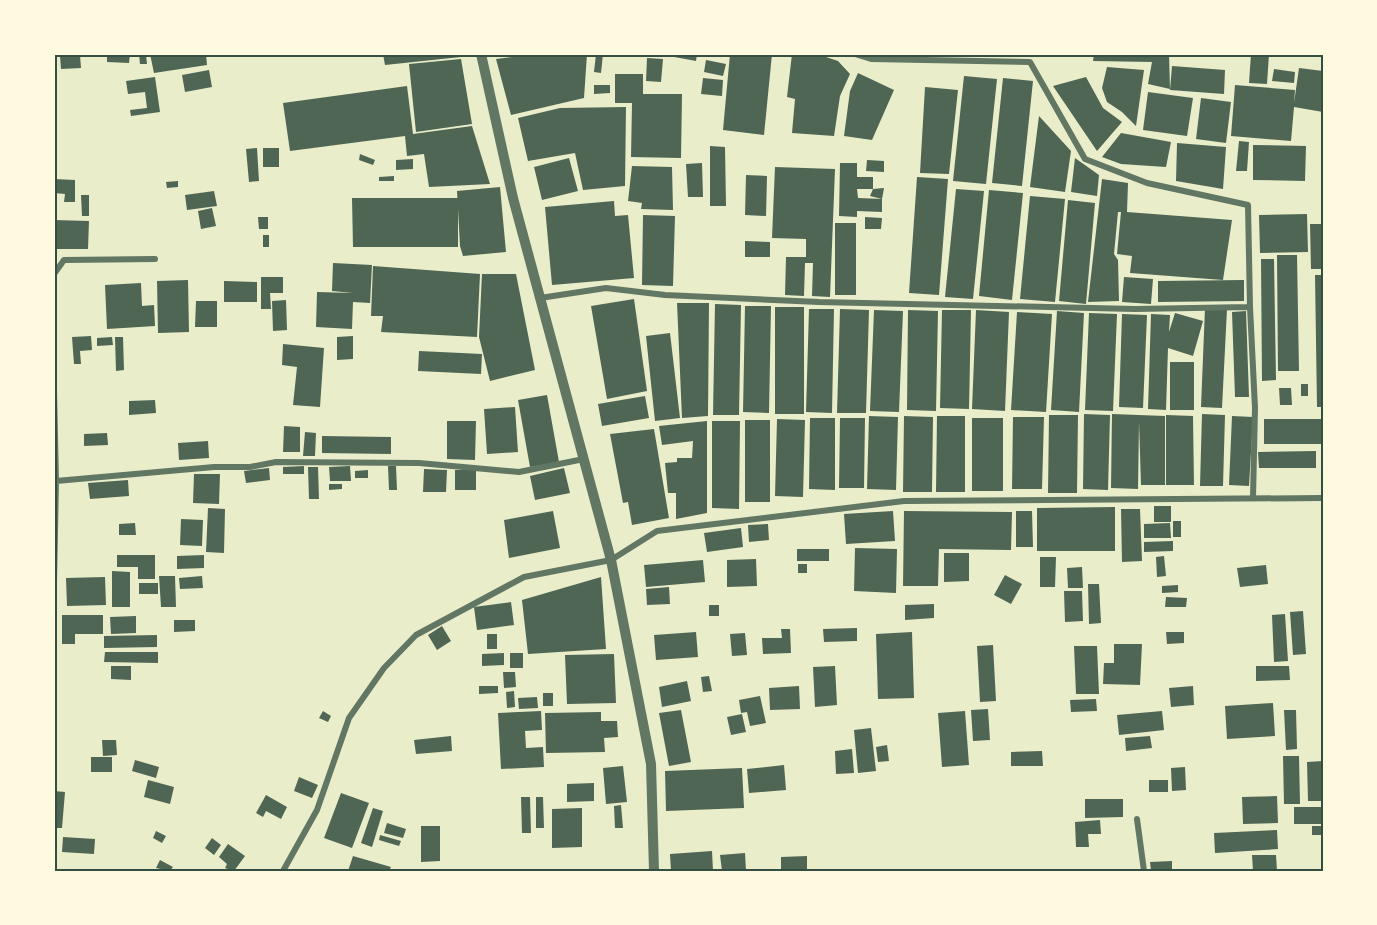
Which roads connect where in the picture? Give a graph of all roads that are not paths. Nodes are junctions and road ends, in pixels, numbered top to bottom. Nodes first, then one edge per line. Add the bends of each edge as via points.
1 (481, 54) edge
2 (855, 54) edge
3 (155, 259) dead end
4 (54, 274) edge
5 (540, 298) junction
6 (1250, 307) junction
7 (54, 391) edge
8 (584, 459) junction
9 (56, 481) junction
10 (1253, 498) junction
11 (1323, 498) edge
12 (611, 560) junction
13 (54, 582) edge
14 (1137, 819) dead end
15 (283, 871) edge
16 (654, 871) edge
17 (1144, 871) edge

1 - 5 street
2 - 6 street via 872,59 1030,62 1085,159 1147,183 1248,205
3 - 4 street via 64,260
5 - 6 street via 606,288 675,296 808,302 1136,309
5 - 8 street
6 - 10 street via 1255,408
7 - 9 street
8 - 9 street via 519,471 419,463 276,462 250,468 214,467
8 - 12 street
9 - 13 street
10 - 11 street
10 - 12 street via 904,501 657,531
12 - 15 street via 524,576 416,635 384,668 349,718 317,810
12 - 16 street via 651,764
14 - 17 street

